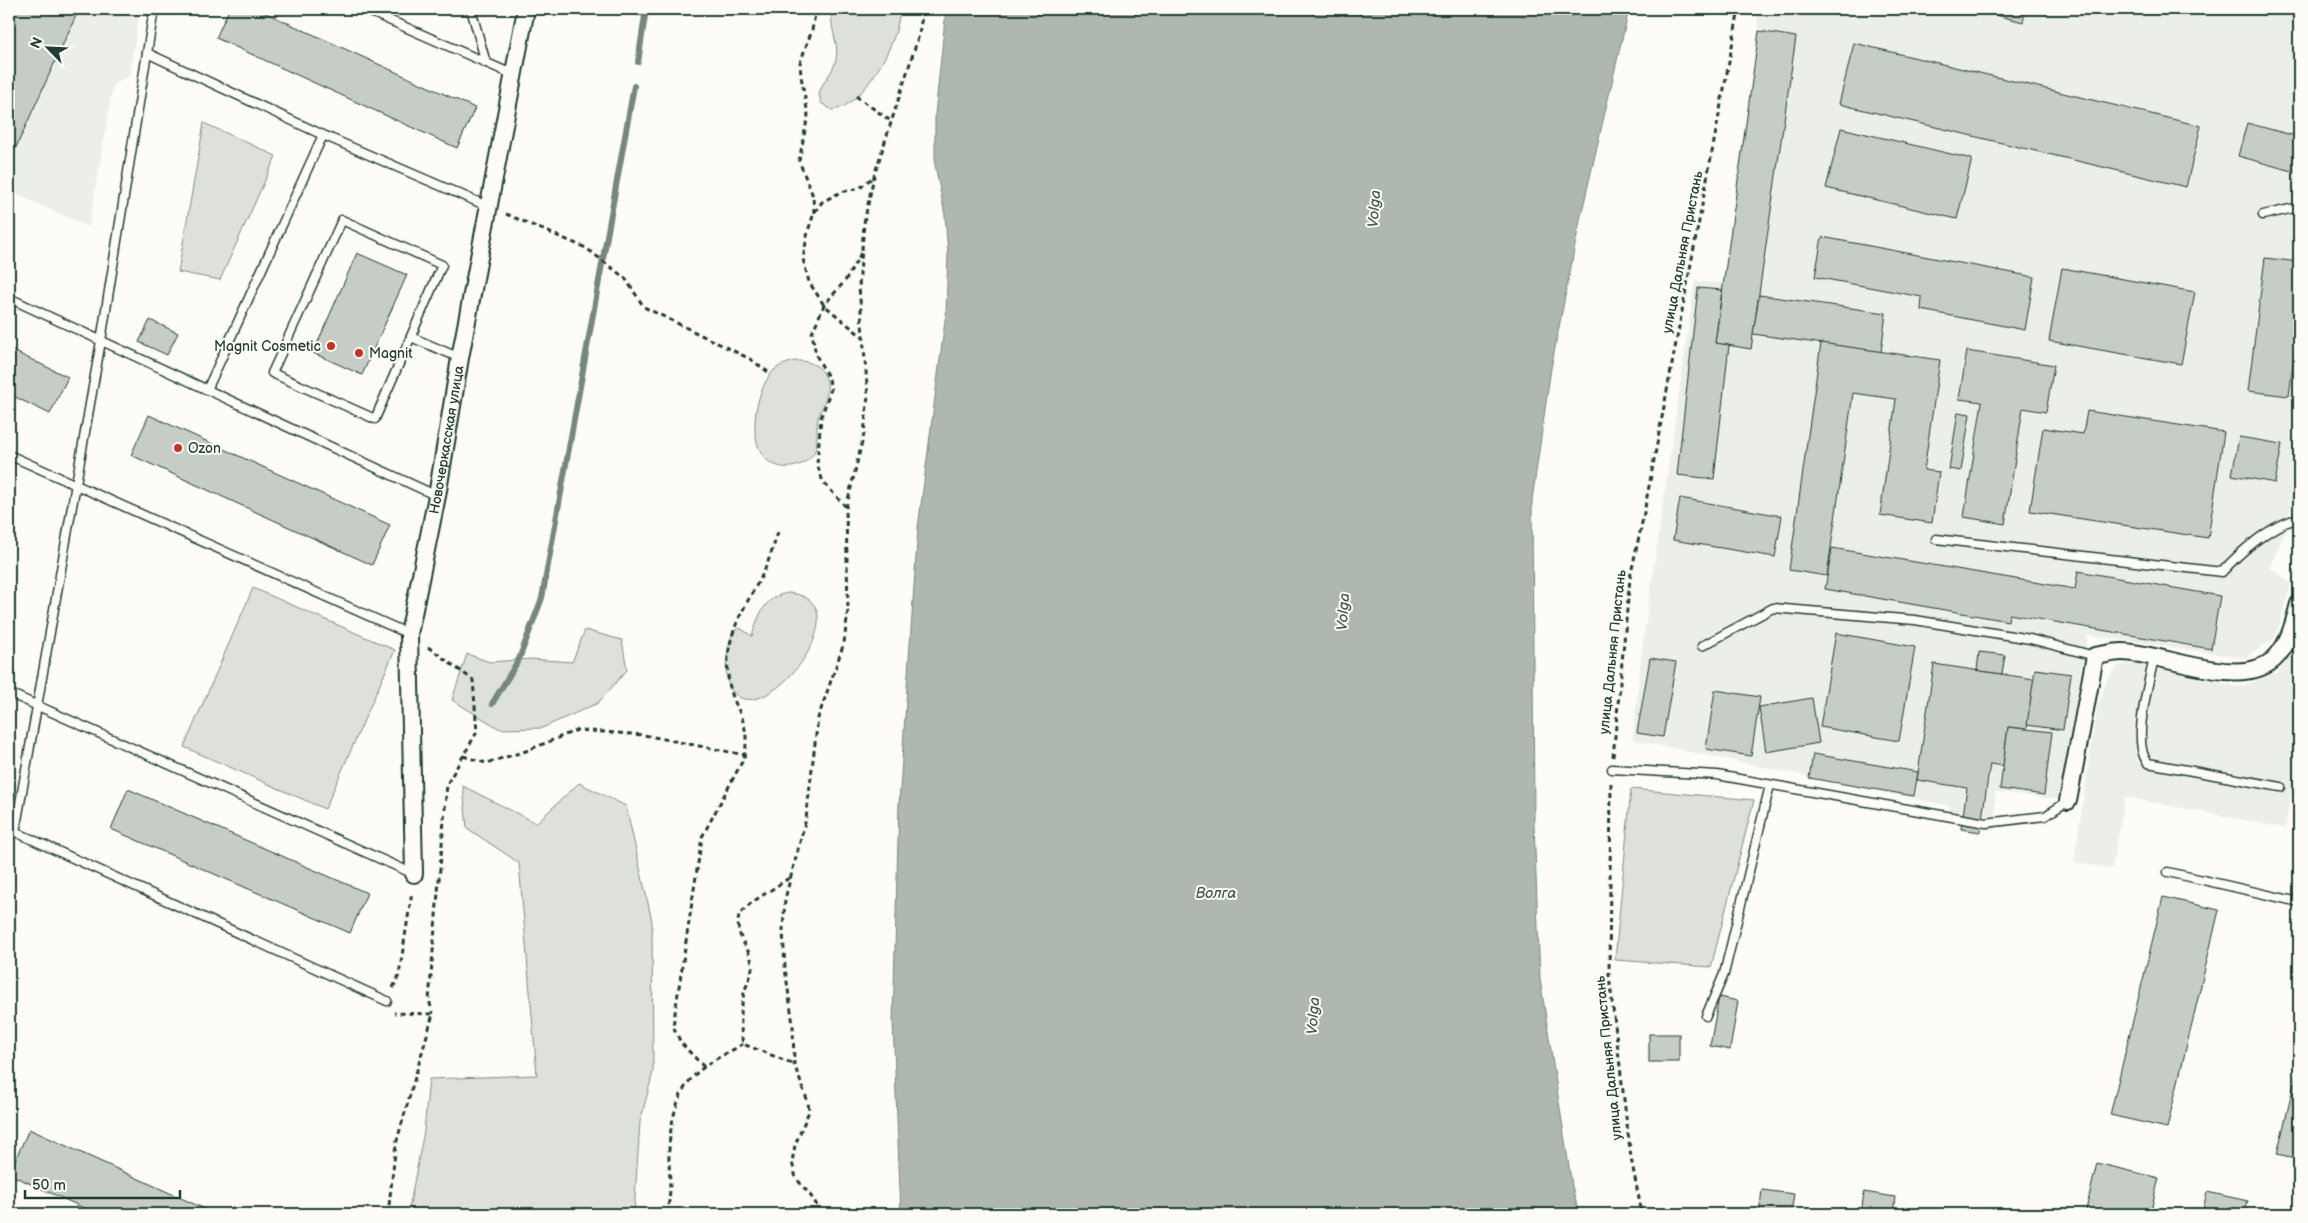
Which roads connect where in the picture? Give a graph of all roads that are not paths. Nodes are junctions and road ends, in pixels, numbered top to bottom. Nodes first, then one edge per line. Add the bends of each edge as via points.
1 (154, 9) edge
2 (364, 9) edge
3 (471, 9) edge
4 (526, 9) edge
5 (147, 53) junction
6 (486, 63) junction
7 (514, 75) junction
8 (323, 135) junction
9 (487, 206) junction
10 (2299, 208) edge
11 (2262, 215) dead end
12 (9, 298) edge
13 (411, 337) junction
14 (101, 341) junction
15 (460, 358) junction
16 (207, 390) junction
17 (9, 455) edge
18 (74, 484) junction
19 (437, 496) junction
20 (2299, 519) edge
21 (1936, 539) dead end
22 (2299, 604) edge
23 (409, 634) junction
24 (1702, 646) dead end
25 (2095, 656) junction
26 (2154, 658) junction
27 (9, 693) edge
28 (38, 706) junction
29 (1612, 769) road end
30 (1770, 785) junction
31 (2281, 787) dead end
32 (2068, 801) joint
33 (12, 830) edge
34 (2168, 872) dead end
35 (414, 874) joint
36 (2299, 902) edge
37 (387, 1001) road end
38 (1706, 1016) dead end

1 - 5 lane
2 - 6 lane
3 - 6 lane
4 - 7 street, Новочеркасская улица
5 - 8 lane
5 - 14 lane
6 - 7 lane
7 - 9 street, Новочеркасская улица
8 - 9 lane
8 - 16 lane
9 - 15 street, Новочеркасская улица
10 - 11 lane
12 - 14 lane
13 - 13 lane via 376,420 272,373 342,220 442,265
13 - 15 lane
14 - 16 lane
14 - 18 lane
15 - 19 street, Новочеркасская улица
16 - 19 lane
17 - 18 lane
18 - 23 lane
18 - 28 lane
19 - 23 street, Новочеркасская улица
20 - 21 lane via 2287,520 2237,555 2222,572
22 - 26 street via 2291,635 2276,658 2256,668 2225,673
23 - 35 street, Новочеркасская улица
24 - 25 lane via 1773,608 1915,620 2030,639
25 - 26 street via 2122,652
25 - 32 street
26 - 31 lane via 2146,695 2142,756 2148,762
27 - 28 lane
28 - 33 lane
28 - 35 lane
29 - 30 lane via 1717,775
30 - 32 lane via 1986,823 2045,816
30 - 38 lane via 1726,965
33 - 37 lane
34 - 36 lane

